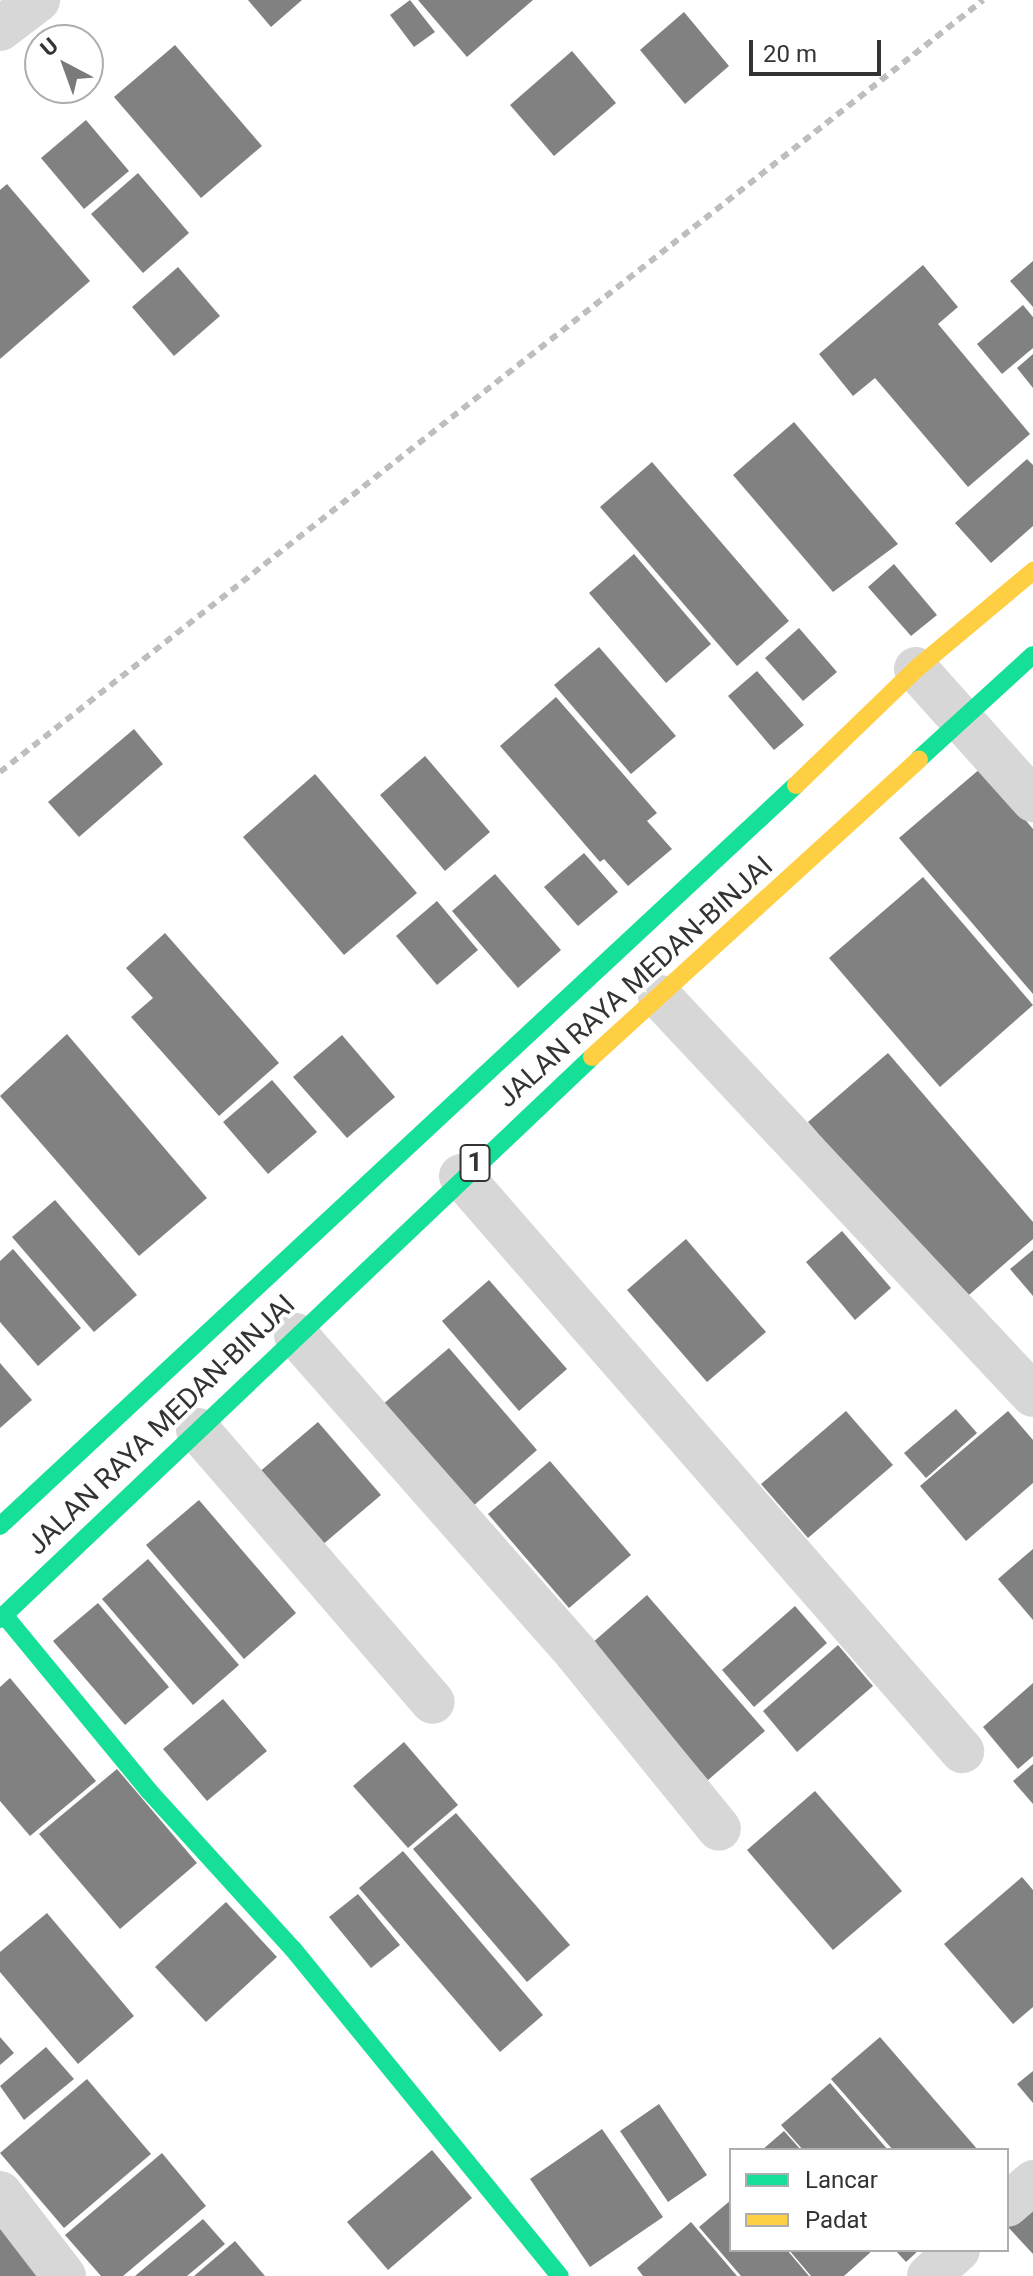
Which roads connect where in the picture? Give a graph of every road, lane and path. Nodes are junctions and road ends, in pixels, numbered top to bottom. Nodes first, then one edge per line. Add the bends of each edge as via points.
1 (38, 0) edge
2 (0, 29) edge
3 (1033, 571) edge
4 (1033, 655) edge
5 (916, 669) junction
6 (962, 720) junction
7 (1033, 800) edge
8 (660, 997) junction
9 (461, 1176) junction
10 (296, 1335) junction
11 (1033, 1395) edge
12 (198, 1430) junction
13 (0, 1526) edge
14 (2, 1617) edge
15 (433, 1702) dead end
16 (962, 1751) dead end
17 (719, 1829) dead end
18 (1033, 2182) edge
19 (0, 2193) edge
20 (1009, 2203) edge
21 (956, 2252) edge
22 (64, 2276) edge
23 (560, 2276) edge
24 (929, 2276) edge

1 - 2 street
3 - 5 main road, JALAN RAYA MEDAN-BINJAI / 1
4 - 6 main road, JALAN RAYA MEDAN-BINJAI / 1
5 - 6 street
5 - 13 main road, JALAN RAYA MEDAN-BINJAI / 1 via 688,890
6 - 7 street
6 - 8 main road, JALAN RAYA MEDAN-BINJAI / 1
8 - 9 main road, JALAN RAYA MEDAN-BINJAI / 1
8 - 11 street
9 - 10 main road, JALAN RAYA MEDAN-BINJAI / 1
9 - 16 street
10 - 12 main road, JALAN RAYA MEDAN-BINJAI / 1
10 - 17 street via 577,1654
12 - 14 main road, JALAN RAYA MEDAN-BINJAI / 1
12 - 15 street
14 - 23 main road via 149,1791 283,1937
18 - 20 street
19 - 22 street
21 - 24 street

